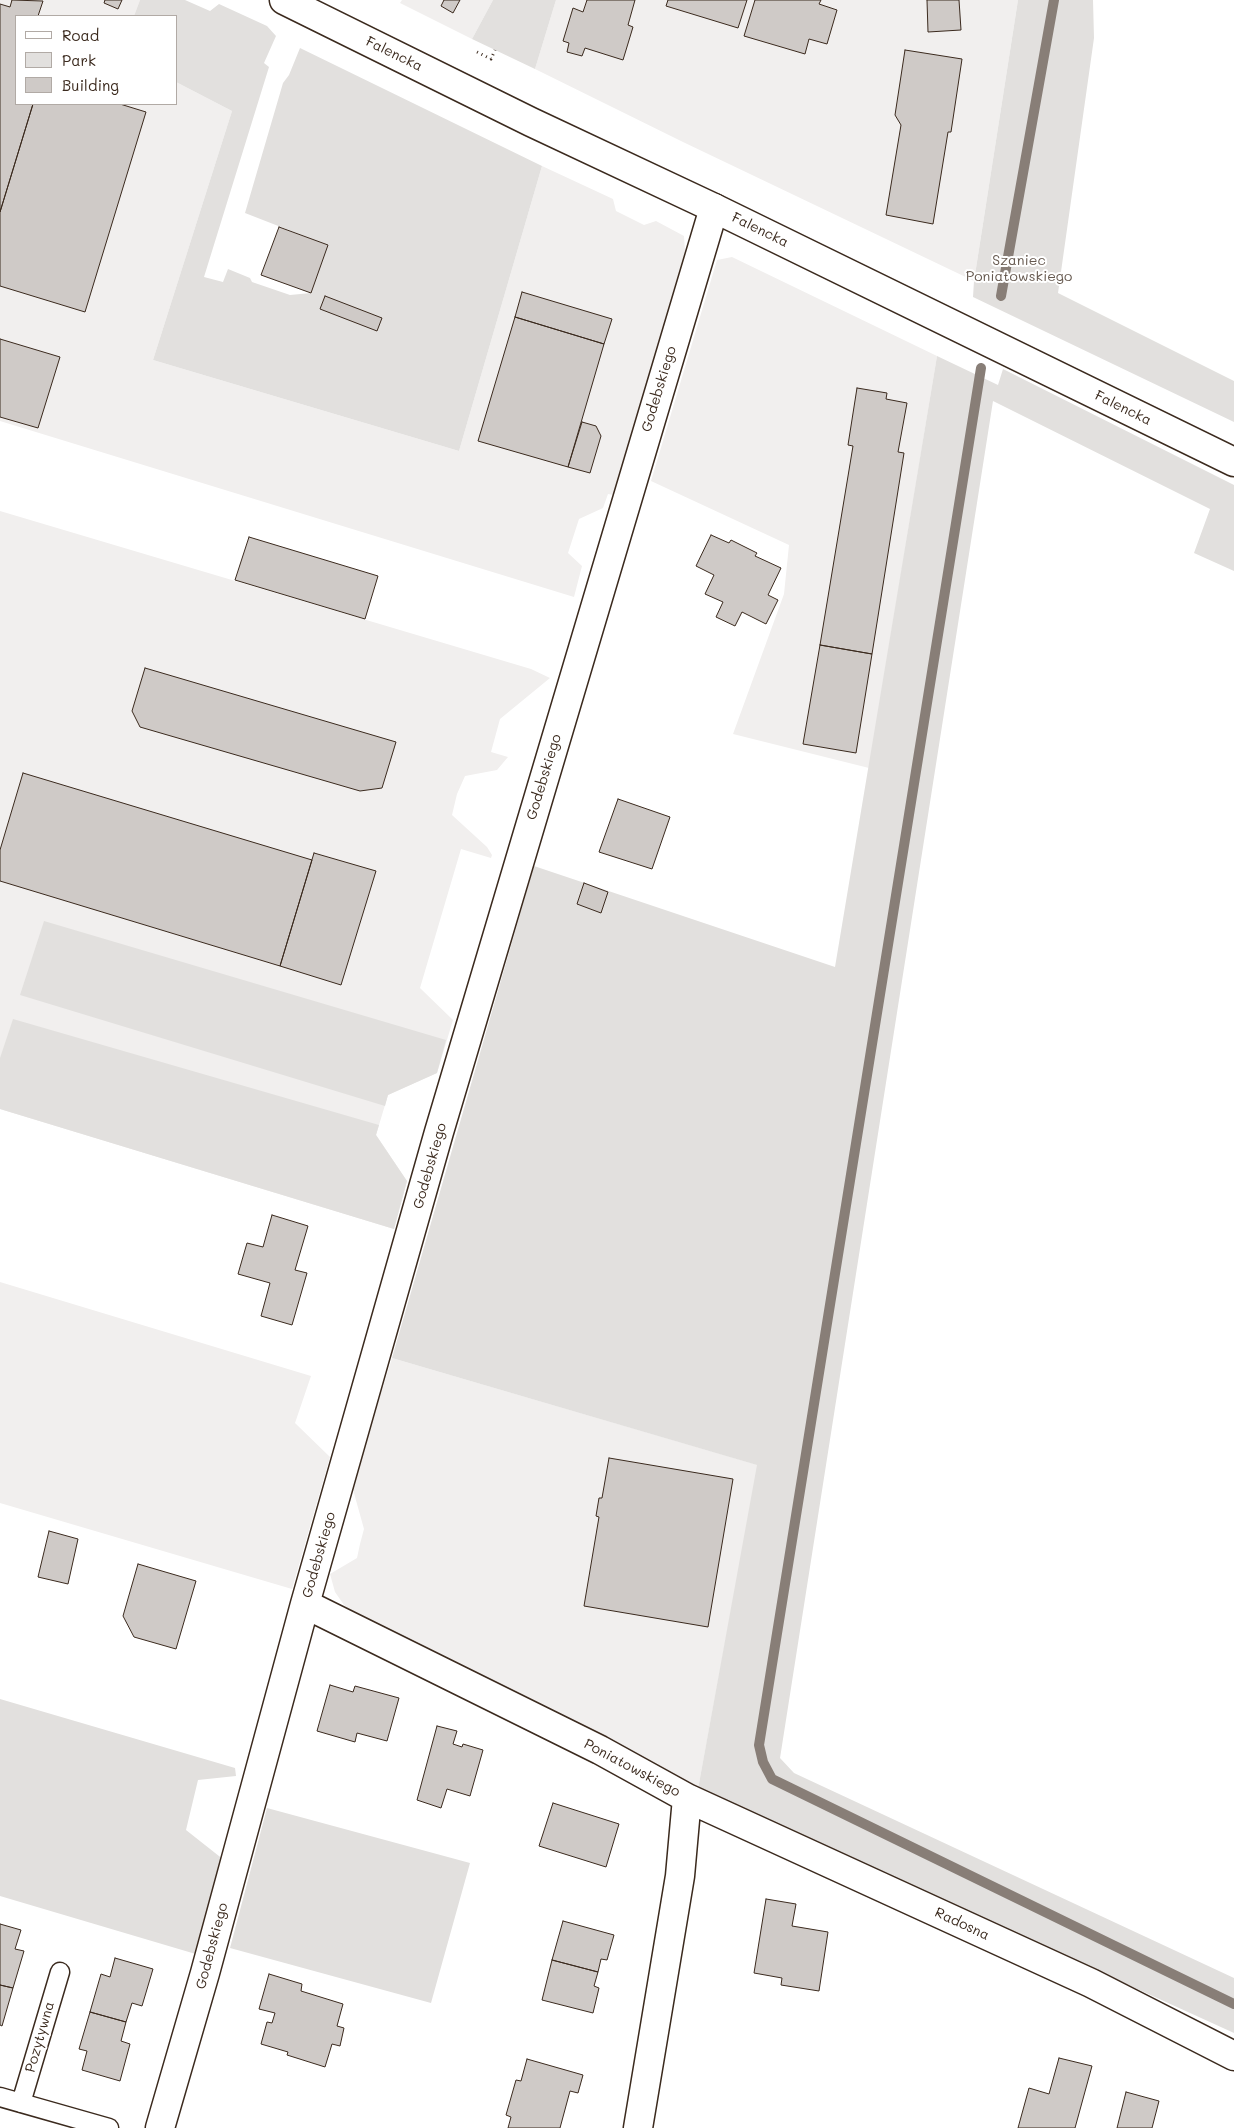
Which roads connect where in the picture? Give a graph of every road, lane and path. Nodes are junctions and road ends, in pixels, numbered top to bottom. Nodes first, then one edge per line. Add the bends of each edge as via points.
1 (284, 0) edge
2 (495, 50) dead end
3 (477, 52) dead end
4 (714, 208) junction
5 (1234, 462) edge
6 (305, 1604) junction
7 (687, 1798) junction
8 (60, 1972) dead end
9 (1234, 2056) edge
10 (0, 2096) edge
11 (21, 2103) junction
12 (109, 2128) edge
13 (160, 2128) edge
14 (638, 2128) edge

1 - 4 street, Falencka
2 - 3 path via 491,59
4 - 5 street, Falencka
4 - 6 street, Godebskiego via 527,833
6 - 7 street, Poniatowskiego via 600,1750
6 - 13 street, Godebskiego
7 - 9 street, Radosna via 1090,1983
7 - 14 street, Poniatowskiego via 680,1876
8 - 11 lane, Pozytywna
10 - 11 lane
11 - 12 lane

